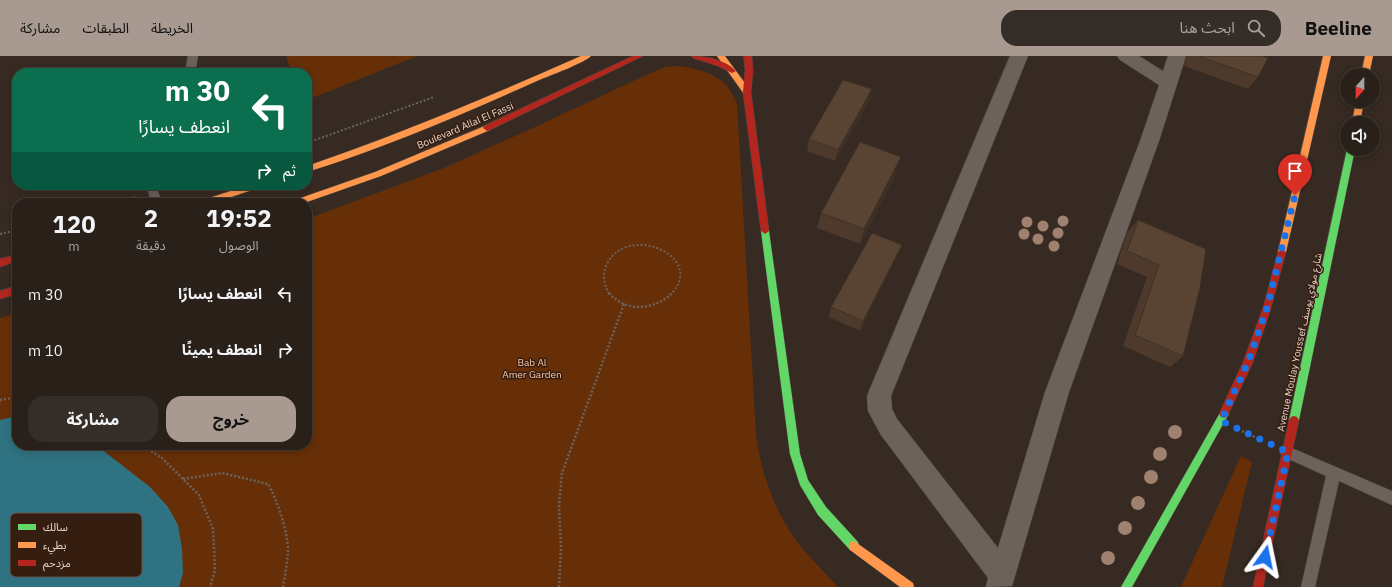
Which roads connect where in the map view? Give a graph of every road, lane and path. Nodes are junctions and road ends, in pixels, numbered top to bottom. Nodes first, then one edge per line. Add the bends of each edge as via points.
1 (193, 56) edge
2 (587, 56) edge
3 (639, 56) edge
4 (696, 56) edge
5 (721, 56) edge
6 (748, 56) edge
7 (1019, 56) edge
8 (1126, 56) edge
9 (1177, 56) edge
10 (1327, 56) edge
11 (1369, 56) edge
12 (191, 68) edge
13 (1366, 68) edge
14 (734, 73) junction
15 (1169, 83) junction
16 (747, 92) junction
17 (438, 96) dead end
18 (312, 141) edge
19 (1349, 156) edge
20 (312, 167) edge
21 (243, 190) edge
22 (218, 198) edge
23 (309, 198) edge
24 (12, 231) edge
25 (0, 234) edge
26 (12, 259) edge
27 (0, 263) edge
28 (12, 291) edge
29 (0, 295) edge
30 (624, 304) junction
31 (12, 398) edge
32 (0, 400) edge
33 (1221, 421) junction
34 (149, 450) edge
35 (1288, 452) junction
36 (1334, 472) junction
37 (183, 479) junction
38 (1392, 498) edge
39 (1000, 581) edge
40 (210, 587) edge
41 (284, 587) edge
42 (559, 587) edge
43 (909, 587) edge
44 (1126, 587) edge
45 (1258, 587) edge
46 (1308, 587) edge

1 - 12 lane
2 - 20 main road, Boulevard Allal El Fassi via 508,92 372,148
3 - 23 main road, Boulevard Allal El Fassi via 516,115 378,174
4 - 14 main road via 721,64
5 - 14 main road
6 - 16 main road
7 - 39 street via 879,396 880,411 890,427
8 - 15 street
9 - 15 street
10 - 33 main road via 1285,242 1267,308 1248,362
11 - 13 main road
14 - 16 main road
15 - 39 street via 1057,392
16 - 43 main road via 795,454 804,482 822,511 855,547
17 - 18 path
19 - 35 main road, Avenue Moulay Youssef شارع مولاي يوسف
21 - 22 main road
24 - 25 path
26 - 27 main road
28 - 29 main road
30 - 30 path via 649,307 671,296 678,287 681,277 680,267 667,250 644,244 631,245 611,258 603,278 606,289
30 - 42 path via 562,473 559,506
31 - 32 path
33 - 35 path
33 - 44 main road via 1194,464
34 - 37 path via 162,458
35 - 36 lane
35 - 45 main road, Avenue Moulay Youssef شارع مولاي يوسف
36 - 38 lane
36 - 46 lane
37 - 40 path via 199,495 213,529 215,570
37 - 41 path via 222,473 268,484 275,495 282,518 288,551

